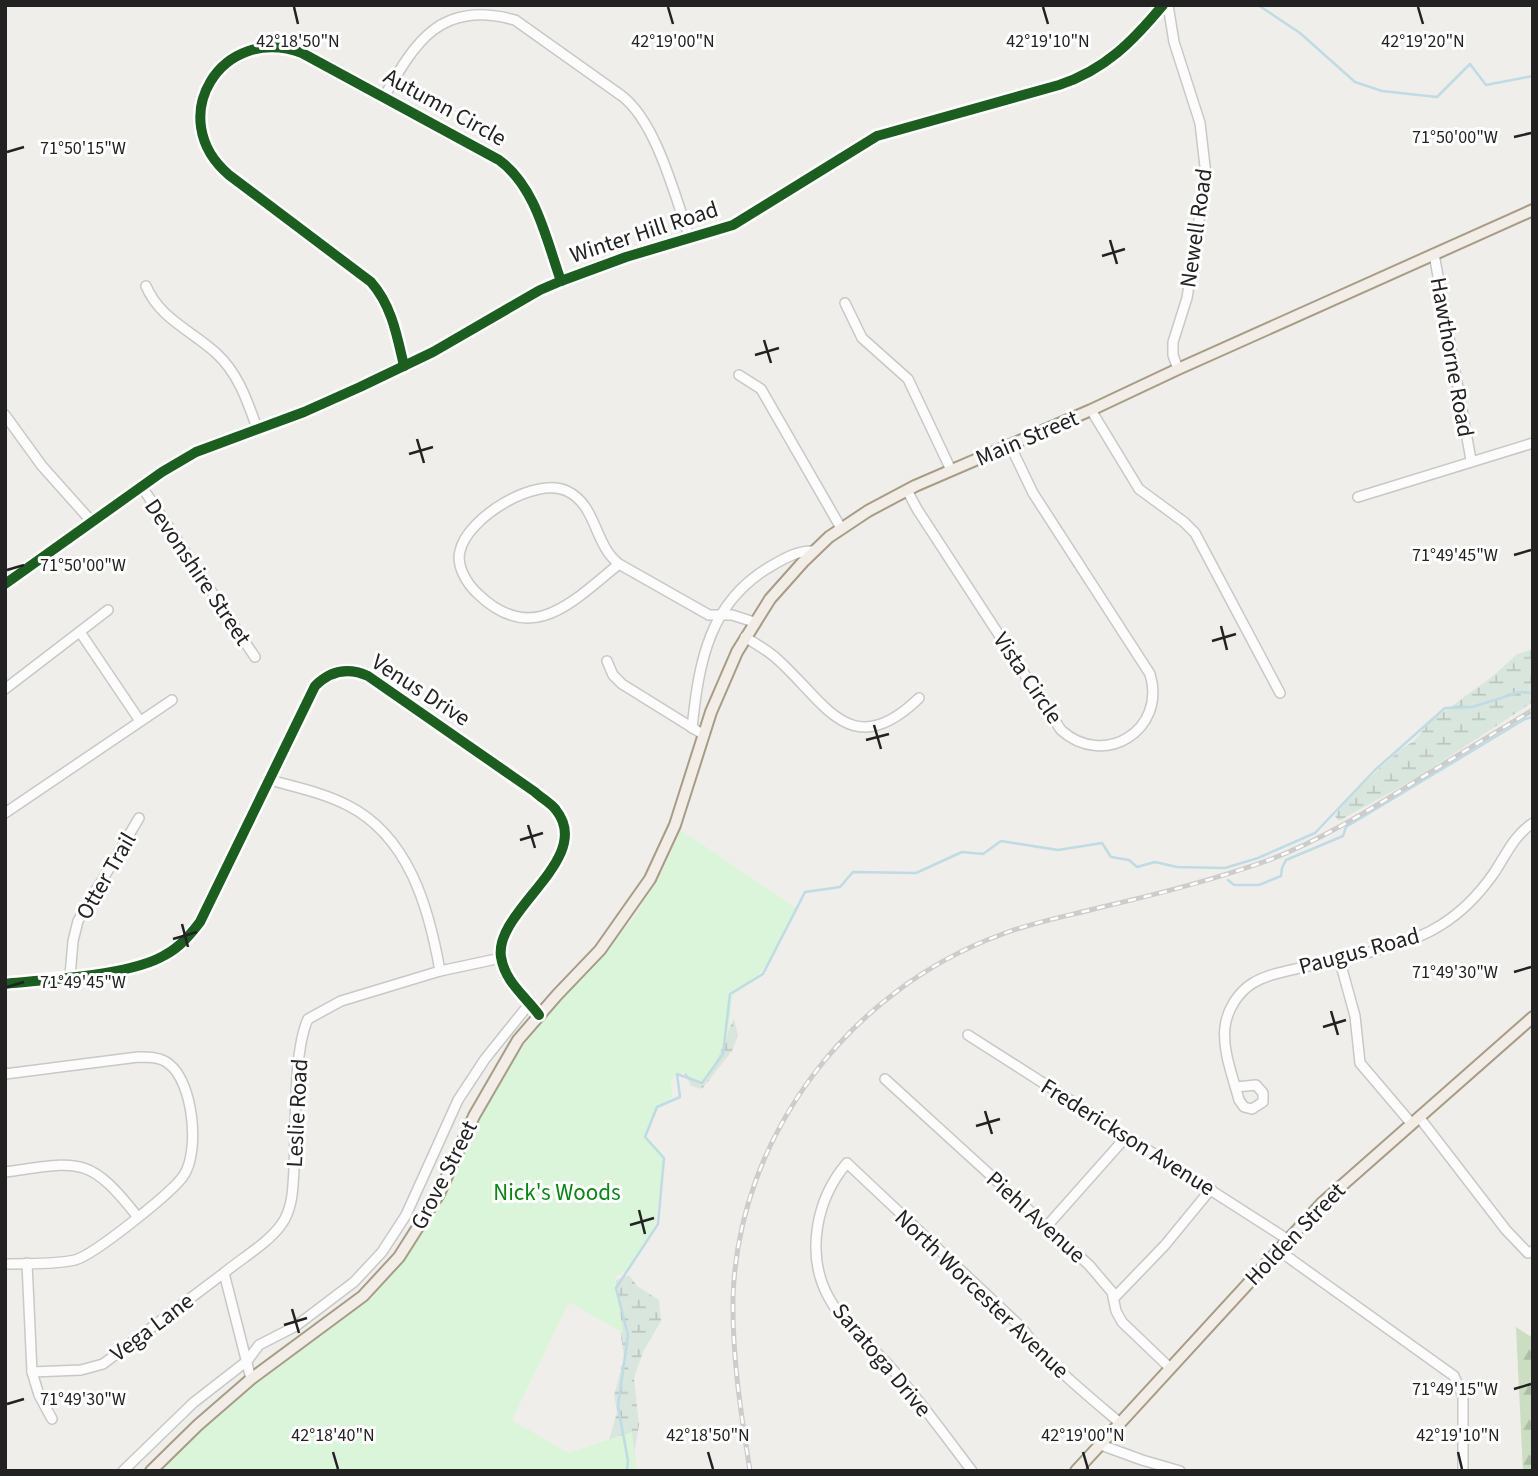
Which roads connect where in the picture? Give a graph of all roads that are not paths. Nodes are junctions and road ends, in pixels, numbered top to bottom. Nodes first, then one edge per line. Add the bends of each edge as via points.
1 (1166, 5) edge
2 (384, 97) junction
3 (1533, 210) edge
4 (690, 239) junction
5 (1434, 254) junction
6 (561, 281) junction
7 (146, 286) dead end
8 (845, 303) dead end
9 (404, 366) junction
10 (1178, 369) junction
11 (739, 375) dead end
12 (1091, 411) junction
13 (5, 415) edge
14 (257, 428) junction
15 (1533, 443) edge
16 (1010, 445) junction
17 (1471, 460) junction
18 (951, 470) junction
19 (142, 486) junction
20 (907, 490) junction
21 (1358, 497) dead end
22 (92, 522) junction
23 (841, 528) junction
24 (814, 551) junction
25 (619, 564) junction
26 (5, 584) edge
27 (108, 610) dead end
28 (721, 615) junction
29 (754, 622) junction
30 (80, 632) junction
31 (745, 637) junction
32 (255, 657) dead end
33 (607, 661) dead end
34 (5, 689) edge
35 (1280, 693) dead end
36 (919, 698) dead end
37 (172, 700) dead end
38 (140, 721) junction
39 (692, 728) junction
40 (704, 735) junction
41 (270, 780) junction
42 (5, 813) edge
43 (139, 818) dead end
44 (1533, 823) edge
45 (675, 825) joint
46 (501, 958) junction
47 (1339, 958) junction
48 (440, 971) junction
49 (71, 976) junction
50 (5, 984) edge
51 (530, 1003) junction
52 (539, 1014) junction
53 (1533, 1017) edge
54 (968, 1035) dead end
55 (5, 1074) edge
56 (885, 1079) dead end
57 (1236, 1087) dead end
58 (1415, 1120) junction
59 (1126, 1137) junction
60 (847, 1163) joint
61 (5, 1172) edge
62 (1211, 1189) junction
63 (137, 1216) junction
64 (1047, 1226) junction
65 (1287, 1239) junction
66 (1278, 1250) junction
67 (1531, 1254) edge
68 (27, 1263) junction
69 (5, 1264) edge
70 (224, 1272) junction
71 (1114, 1298) junction
72 (247, 1362) junction
73 (1170, 1368) junction
74 (32, 1372) junction
75 (251, 1379) junction
76 (52, 1419) dead end
77 (1120, 1423) junction
78 (1101, 1445) junction
79 (123, 1471) edge
80 (151, 1471) edge
81 (972, 1471) edge
82 (1076, 1471) edge
83 (1180, 1471) edge
84 (1463, 1471) edge

1 - 4 street, Winter Hill Road via 1134,39 1091,73 883,133 739,222
1 - 10 street, Newell Road via 1202,131 1206,175 1187,298 1173,342
2 - 4 street via 416,40 433,20 467,6 498,11 638,111 652,135
2 - 6 street, Autumn Circle via 486,152 515,174 530,198
2 - 9 street, Autumn Circle via 291,48 267,46 236,55 216,72 204,96 200,122 207,147 222,169 377,289 390,312
3 - 5 main road, Main Street
4 - 6 street, Winter Hill Road
5 - 10 main road, Main Street
5 - 17 street, Hawthorne Road
6 - 9 street, Winter Hill Road
7 - 14 street via 158,308 228,366 243,389
8 - 18 street via 862,338 908,379
9 - 14 street, Winter Hill Road via 318,407
10 - 12 main road, Main Street
11 - 23 street via 764,393
12 - 16 main road, Main Street
12 - 35 street via 1139,489 1195,533
13 - 22 street
14 - 19 street, Winter Hill Road via 196,452
15 - 17 street
16 - 18 main road, Main Street
16 - 20 street, Vista Circle via 1032,493 1150,674 1149,714 1139,729 1120,742 1089,745 1061,730
17 - 21 street
18 - 20 main road, Main Street
19 - 22 street, Winter Hill Road
19 - 32 street, Devonshire Street
20 - 23 main road, Main Street
22 - 26 street, Winter Hill Road
23 - 24 main road, Main Street
24 - 28 street via 767,568 742,588
24 - 29 main road, Main Street
25 - 25 street via 606,550 579,499 550,487 523,494 489,514 468,535 459,556 464,576 477,593 511,616 526,620 563,607
25 - 28 street via 699,610
27 - 30 street
28 - 29 street
28 - 39 street via 704,650
29 - 31 main road, Main Street
30 - 34 street
30 - 38 street
31 - 36 street via 776,658 845,723 885,723 898,718
31 - 40 main road, Main Street
33 - 39 street via 622,684
37 - 38 street
38 - 42 street
39 - 40 street
40 - 45 main road, Main Street
41 - 46 street, Venus Drive via 315,686 334,673 355,672 368,676 535,792 556,809 564,841 554,864 507,932
41 - 48 street via 339,801 383,832 426,904
41 - 49 street, Venus Drive via 200,922 177,947 129,969
43 - 49 street, Otter Trail via 78,921
44 - 47 street, Paugus Road via 1516,838 1484,887 1452,918 1419,937
45 - 52 main road, Grove Street via 650,879 616,929
46 - 48 street, Leslie Road
46 - 51 street via 508,978
47 - 57 street, Paugus Road via 1267,976 1241,994 1225,1029
47 - 58 street via 1356,1023 1360,1063
48 - 70 street, Leslie Road via 341,1001 308,1019 301,1042 289,1209 270,1236
49 - 50 street, Venus Drive
51 - 52 street
51 - 72 street via 458,1100 406,1215 382,1252 354,1282 296,1326 259,1345
52 - 75 main road, Grove Street via 490,1085 439,1194 399,1257 363,1296
53 - 58 main road, Holden Street
54 - 59 street, Frederickson Avenue
55 - 63 street via 138,1057 169,1063 187,1090 192,1130 189,1164 176,1185
56 - 64 street, Piehl Avenue
58 - 65 main road, Holden Street
58 - 67 street
59 - 62 street, Frederickson Avenue
59 - 64 street
60 - 77 street, North Worcester Avenue
60 - 81 street, Saratoga Drive via 829,1188 819,1220 817,1258 825,1290
61 - 63 street via 79,1166 105,1179
62 - 65 street, Frederickson Avenue
62 - 71 street
63 - 68 street via 76,1259
64 - 71 street, Piehl Avenue via 1102,1279
65 - 66 main road, Holden Street
66 - 73 main road, Holden Street
66 - 84 street via 1457,1380 1463,1396
68 - 69 street
68 - 74 street
70 - 72 street
70 - 74 street, Vega Lane via 103,1364
71 - 73 street, Piehl Avenue via 1122,1322
72 - 75 street
72 - 79 street via 193,1403
73 - 77 main road, Holden Street
74 - 76 street
75 - 80 main road, Grove Street
77 - 78 main road, Holden Street
78 - 82 main road, Holden Street
78 - 83 street

